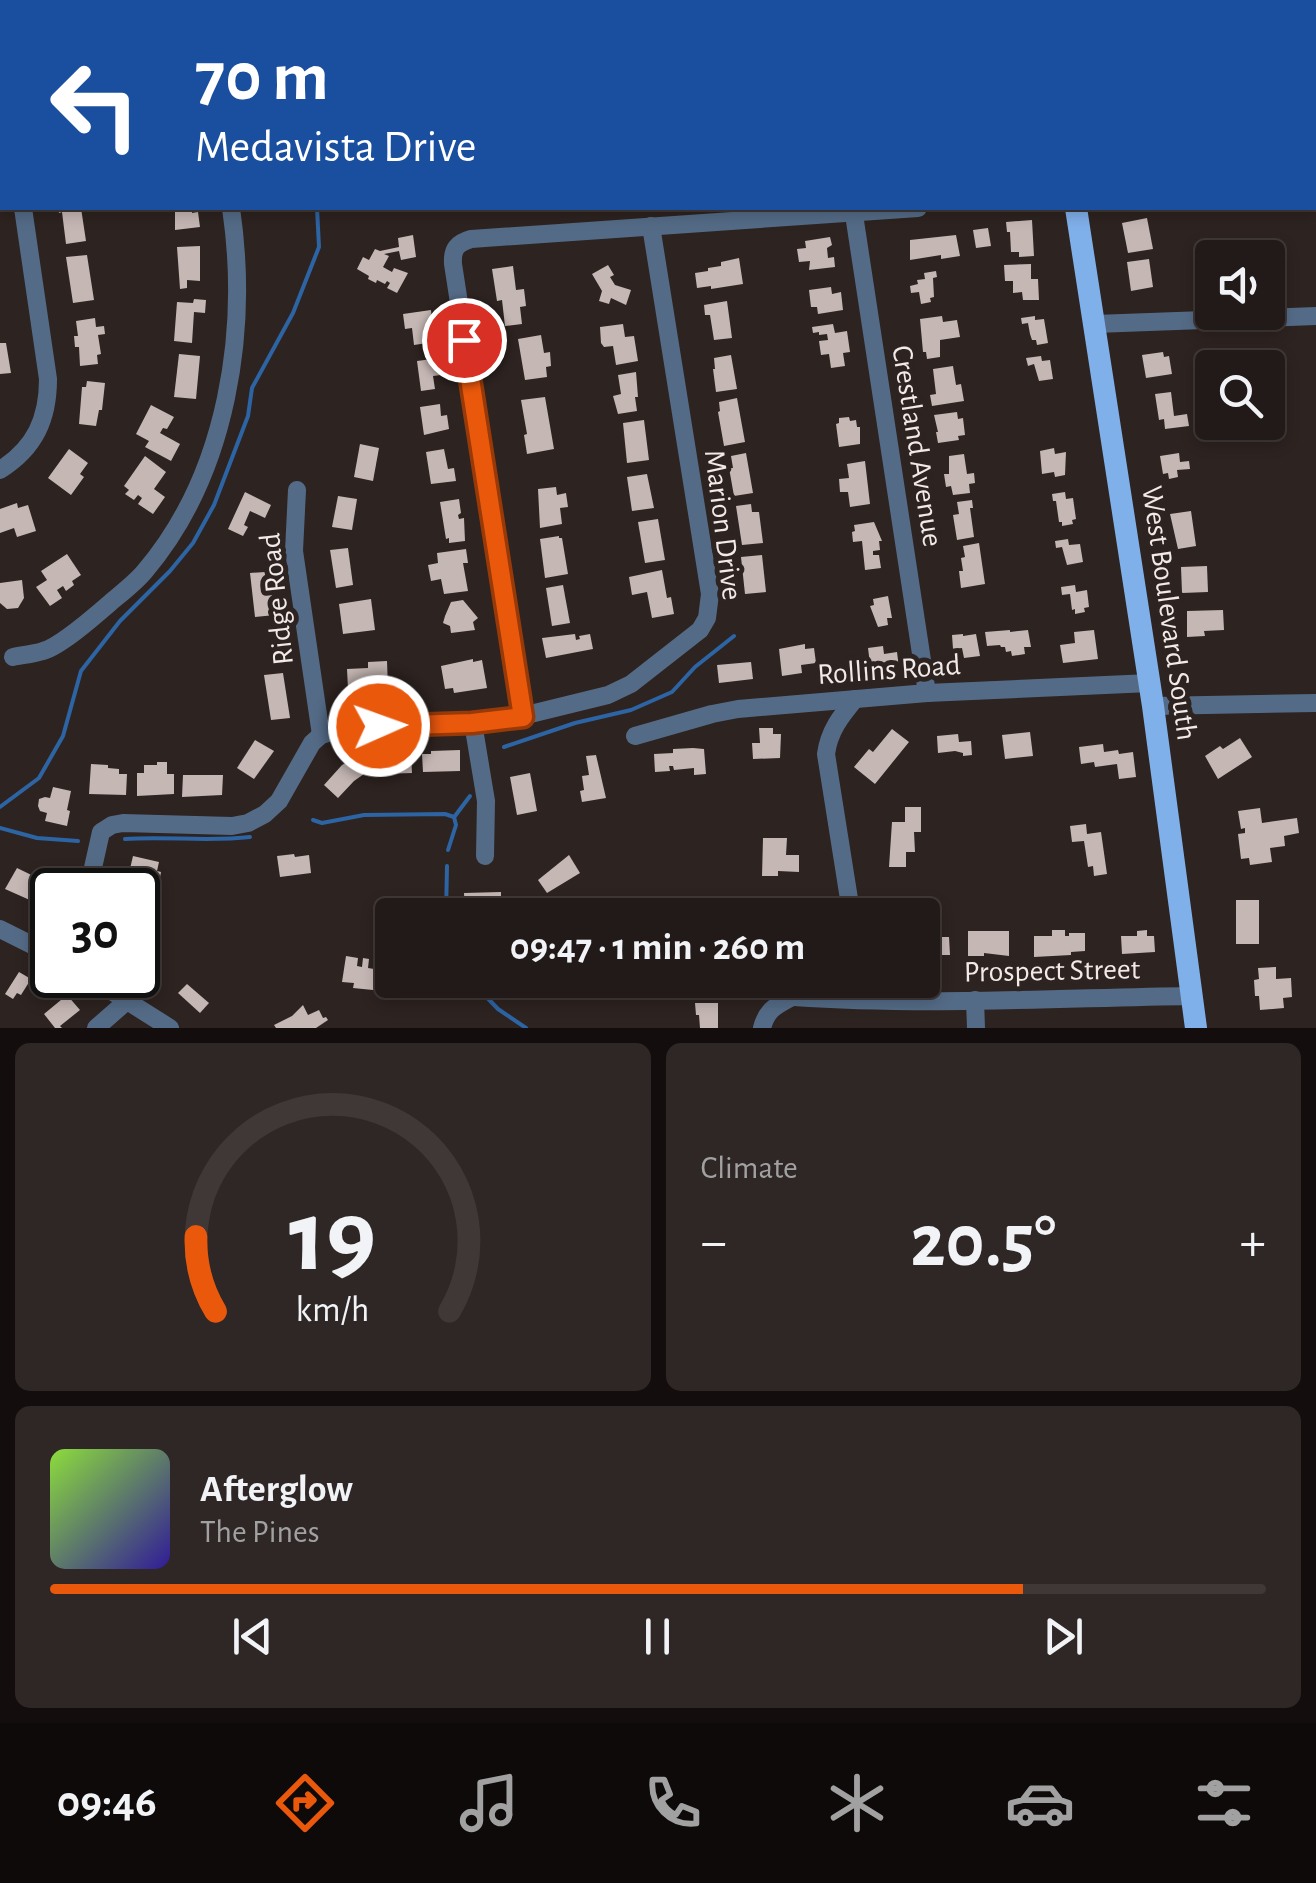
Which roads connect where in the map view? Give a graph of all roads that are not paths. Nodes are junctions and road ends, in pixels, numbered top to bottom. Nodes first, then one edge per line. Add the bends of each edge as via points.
1 (24, 210) edge
2 (232, 210) edge
3 (854, 210) edge
4 (1076, 210) edge
5 (650, 226) junction
6 (1316, 316) edge
7 (1094, 324) junction
8 (0, 470) edge
9 (298, 490) dead end
10 (13, 657) dead end
11 (926, 693) junction
12 (1152, 695) junction
13 (855, 699) junction
14 (1316, 703) edge
15 (523, 717) junction
16 (472, 723) junction
17 (321, 735) junction
18 (635, 736) dead end
19 (485, 856) dead end
20 (93, 868) edge
21 (849, 898) edge
22 (0, 928) edge
23 (30, 944) edge
24 (1191, 996) junction
25 (125, 998) edge
26 (790, 998) edge
27 (819, 998) edge
28 (128, 1000) junction
29 (975, 1000) junction
30 (96, 1028) edge
31 (170, 1028) edge
32 (762, 1028) edge
33 (976, 1028) edge
34 (1196, 1028) edge

1 - 8 street via 48,401 30,445
2 - 10 street via 238,266 230,375 189,506 144,573 95,616 47,651
3 - 5 street
3 - 11 street, Crestland Avenue
4 - 7 main road, West Boulevard South
5 - 15 street, Marion Drive via 710,594 707,618 631,684
5 - 15 street via 472,238 456,247 453,264
6 - 7 street
7 - 12 main road, West Boulevard South
9 - 17 street, Ridge Road via 294,552
11 - 12 street, Rollins Road
11 - 13 street, Rollins Road
12 - 14 street, Rollins Road
12 - 24 main road, West Boulevard South
13 - 18 street, Rollins Road via 738,709
13 - 21 street via 839,718 826,754
15 - 16 street
16 - 17 street via 348,727
16 - 19 street via 486,801
17 - 20 street via 265,814 232,826 112,825 102,832
22 - 23 street
24 - 29 street, Prospect Street
24 - 34 main road, West Boulevard South
25 - 28 street
26 - 32 street via 774,1006
27 - 29 street, Prospect Street
28 - 30 street
28 - 31 street
29 - 33 street

